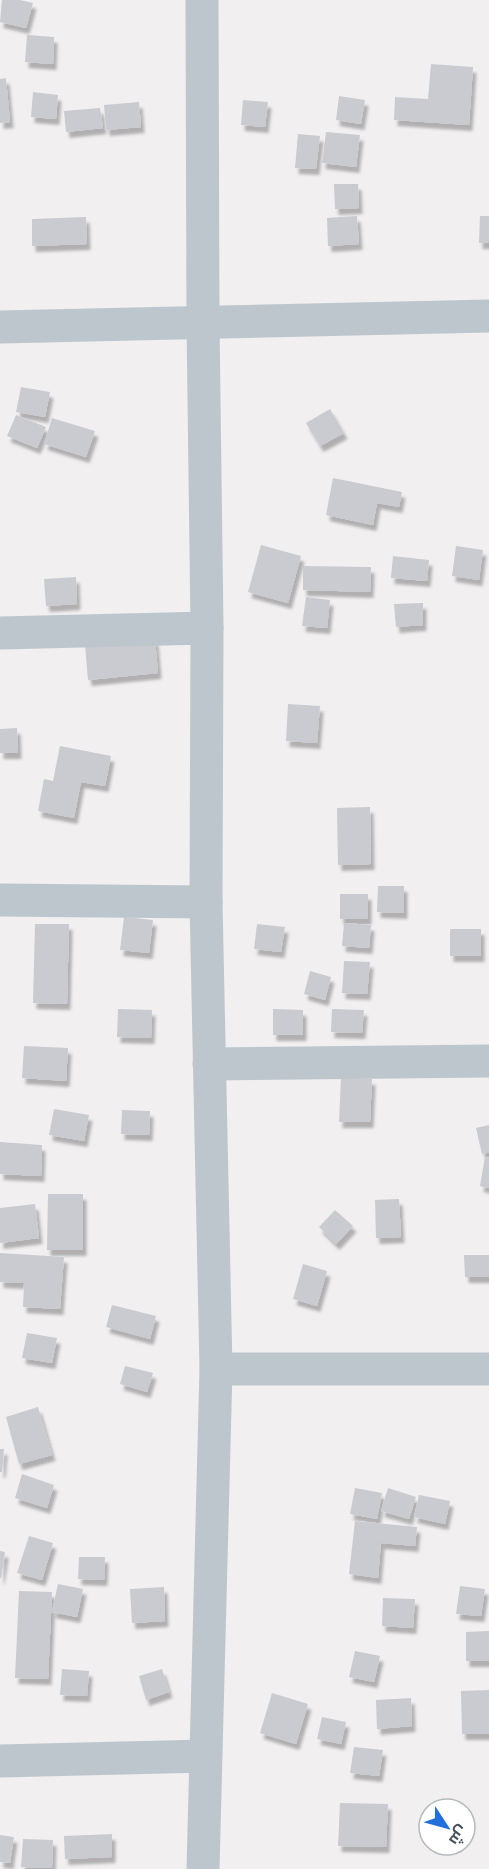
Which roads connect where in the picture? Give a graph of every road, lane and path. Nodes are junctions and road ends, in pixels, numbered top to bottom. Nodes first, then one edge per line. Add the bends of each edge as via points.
1 (202, 0) edge
2 (489, 316) edge
3 (203, 322) junction
4 (0, 327) edge
5 (207, 628) junction
6 (0, 633) edge
7 (0, 900) edge
8 (206, 903) junction
9 (489, 1061) edge
10 (209, 1064) junction
11 (489, 1368) edge
12 (216, 1369) junction
13 (205, 1756) junction
14 (0, 1761) edge
15 (203, 1869) edge

1 - 3 street
2 - 3 street
3 - 4 street
3 - 5 street
5 - 6 street
5 - 8 street
7 - 8 street
8 - 10 street
9 - 10 street
10 - 12 street
11 - 12 street
12 - 13 street
13 - 14 street
13 - 15 street

